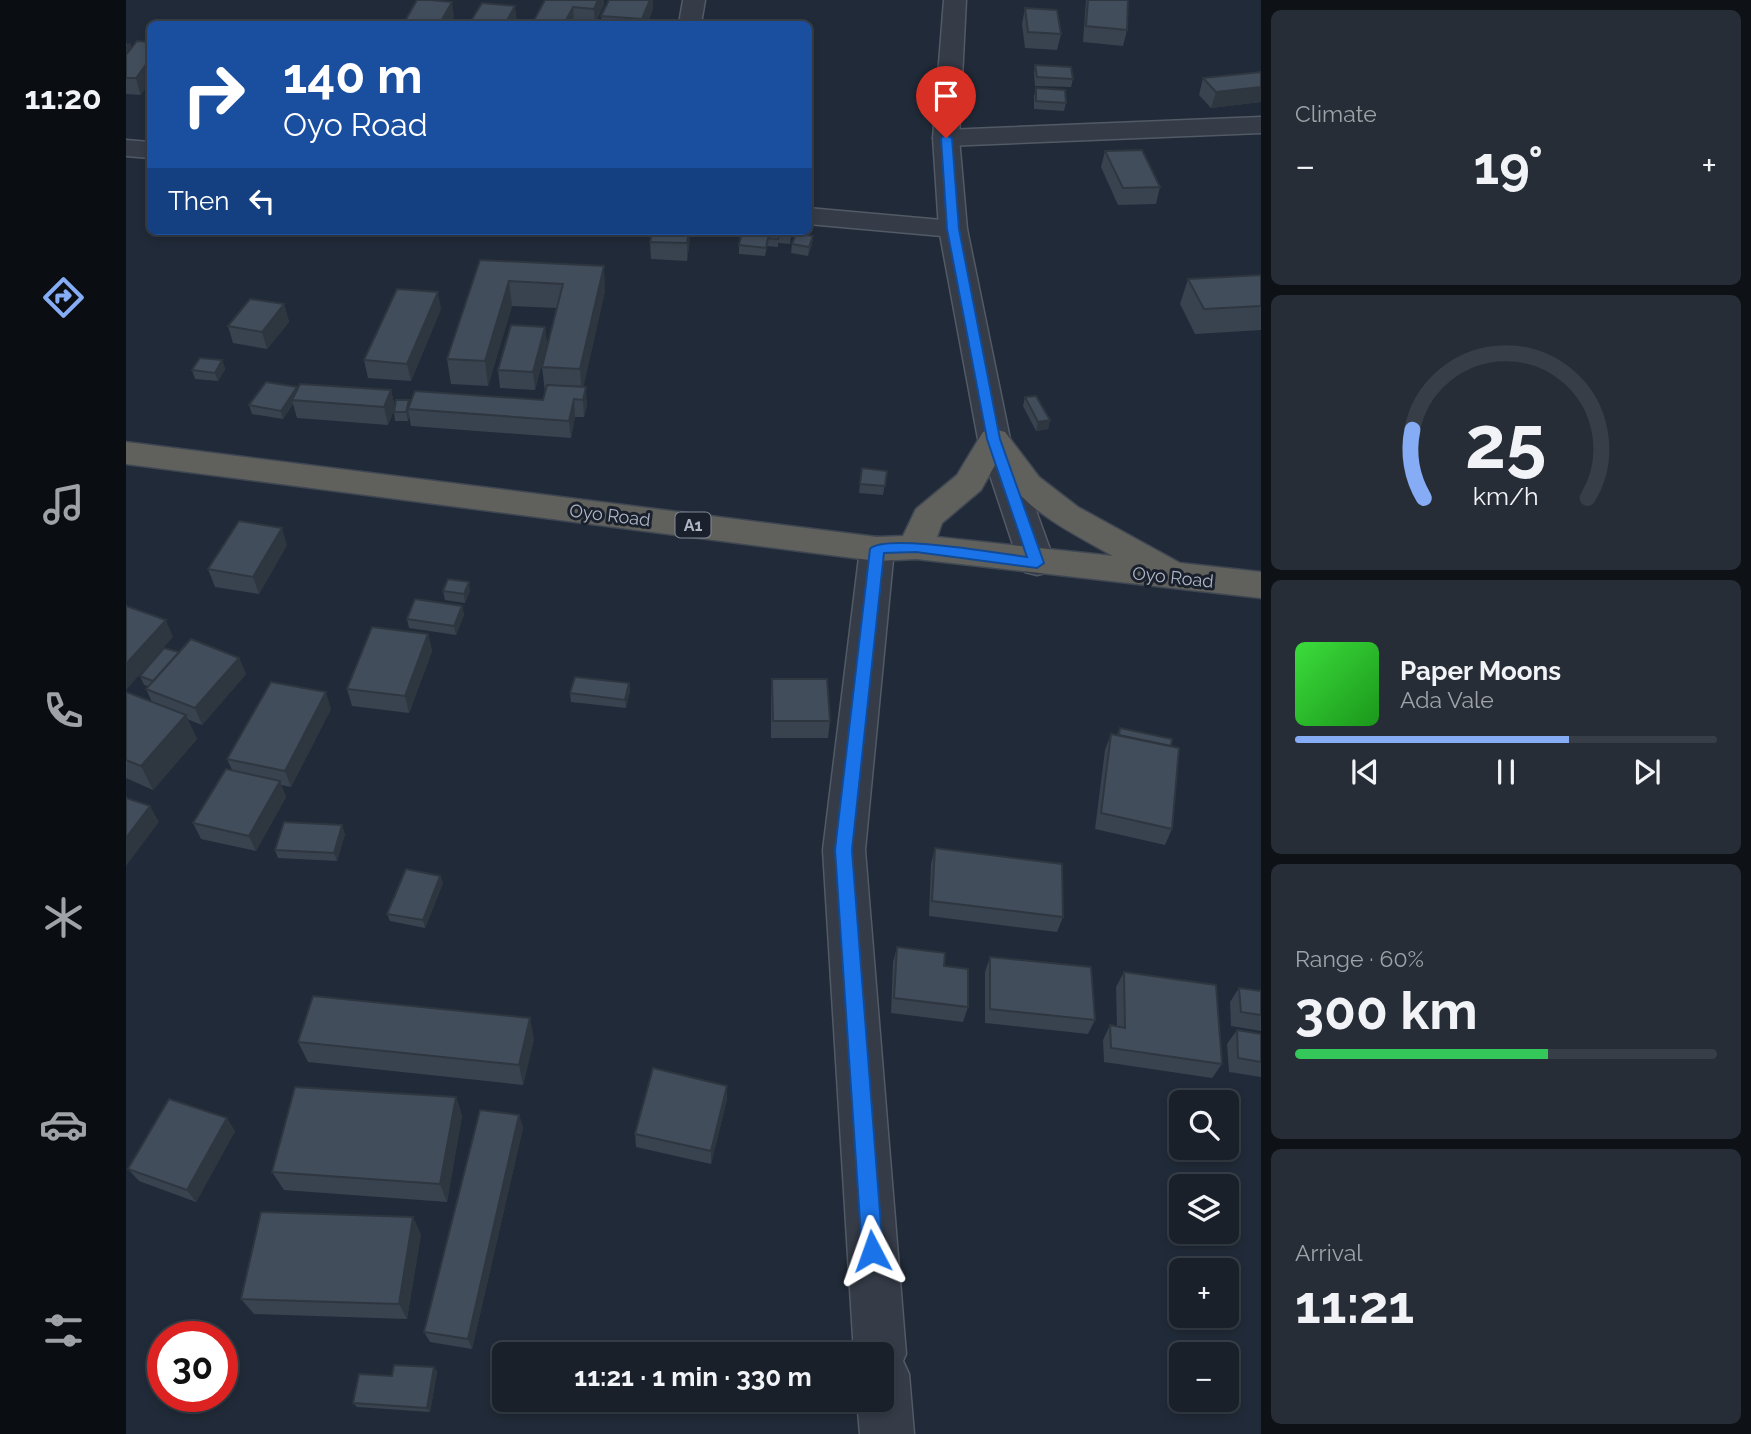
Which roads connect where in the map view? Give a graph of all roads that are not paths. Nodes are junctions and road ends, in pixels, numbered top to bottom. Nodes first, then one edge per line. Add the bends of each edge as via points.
1 (694, 0) edge
2 (955, 0) edge
3 (690, 21) edge
4 (1261, 125) edge
5 (946, 138) junction
6 (126, 148) edge
7 (147, 150) edge
8 (812, 216) edge
9 (953, 229) junction
10 (994, 439) junction
11 (126, 453) edge
12 (896, 548) junction
13 (1037, 563) junction
14 (1180, 577) junction
15 (1261, 585) edge
16 (879, 1342) edge
17 (885, 1412) edge
18 (887, 1434) edge

1 - 3 street
2 - 5 street
4 - 5 street
5 - 9 street
6 - 7 street
8 - 9 street
9 - 10 street
10 - 12 highway via 969,482
10 - 13 street
10 - 14 highway via 1027,485 1066,515
11 - 12 highway, Oyo Road / A1
12 - 13 highway, Oyo Road / A1
12 - 16 street via 844,850
13 - 14 highway, Oyo Road / A1
14 - 15 highway, Oyo Road / A1
17 - 18 street

